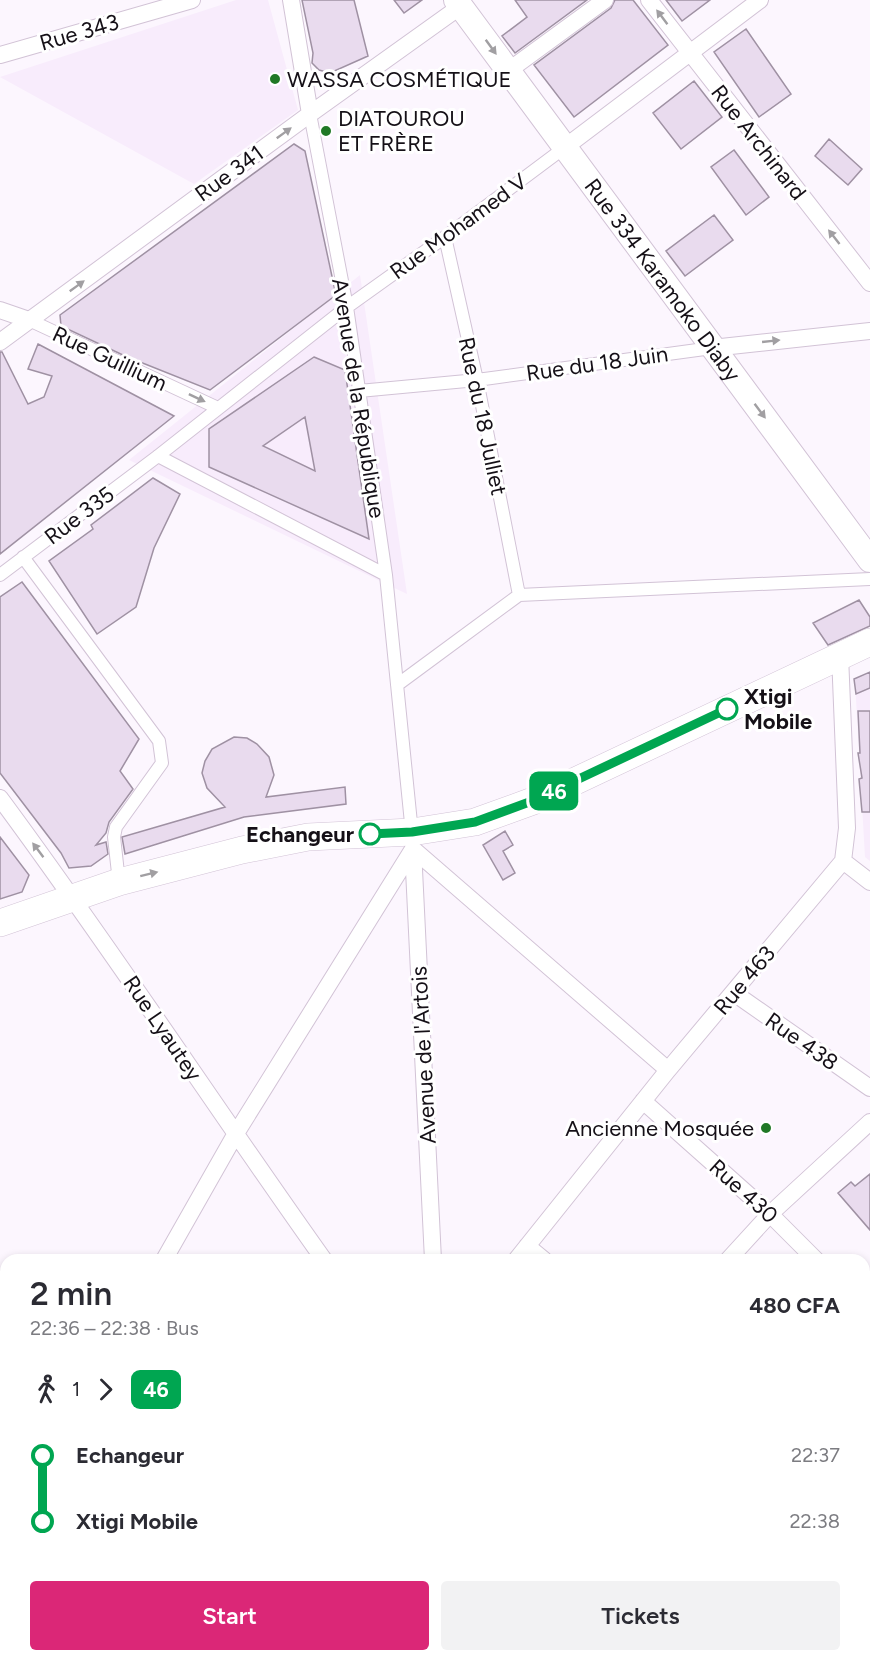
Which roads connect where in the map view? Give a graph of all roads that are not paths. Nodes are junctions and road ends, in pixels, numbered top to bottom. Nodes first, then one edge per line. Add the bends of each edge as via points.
1 (192, 0) edge
2 (291, 0) edge
3 (605, 0) edge
4 (649, 0) edge
5 (760, 0) edge
6 (458, 3) edge
7 (688, 52) junction
8 (0, 55) edge
9 (508, 71) junction
10 (310, 114) junction
11 (564, 148) junction
12 (445, 237) junction
13 (870, 283) edge
14 (347, 307) junction
15 (0, 310) edge
16 (29, 320) junction
17 (870, 331) edge
18 (0, 342) edge
19 (712, 348) junction
20 (477, 380) junction
21 (359, 391) junction
22 (218, 408) junction
23 (158, 456) junction
24 (23, 557) junction
25 (870, 560) edge
26 (0, 575) edge
27 (386, 575) junction
28 (870, 579) edge
29 (519, 595) junction
30 (870, 642) edge
31 (840, 655) junction
32 (397, 685) junction
33 (0, 798) edge
34 (412, 841) junction
35 (843, 861) junction
36 (119, 882) junction
37 (870, 882) edge
38 (73, 897) junction
39 (0, 923) edge
40 (734, 993) junction
41 (668, 1070) junction
42 (870, 1088) edge
43 (643, 1101) junction
44 (870, 1122) edge
45 (236, 1135) junction
46 (770, 1214) junction
47 (527, 1246) junction
48 (167, 1254) edge
49 (320, 1254) edge
50 (433, 1254) edge
51 (521, 1254) edge
52 (537, 1254) edge
53 (733, 1254) edge
54 (810, 1254) edge

1 - 8 street, Rue 343
2 - 10 street, Avenue de la République
3 - 9 street
7 -> 4 street, Rue Archinard
5 - 7 street, Rue Mohamed V
6 -> 9 main road, Rue 334 Karamoko Diaby
6 - 10 street, Rue 341
7 - 11 street, Rue Mohamed V
13 -> 7 street, Rue Archinard
9 - 11 main road, Rue 334 Karamoko Diaby
10 - 14 street, Avenue de la République
16 -> 10 street, Rue 341
11 - 12 street, Rue Mohamed V
11 - 19 main road, Rue 334 Karamoko Diaby
12 - 14 street, Rue Mohamed V
12 - 20 street, Rue du 18 Julliet
14 - 21 street, Avenue de la République
14 - 22 street, Rue Mohamed V
15 - 16 street, Rue Guillium
16 - 18 street, Rue 341
16 -> 22 street, Rue Guillium
19 -> 17 street, Rue du 18 Juin
19 - 20 street, Rue du 18 Juin
19 -> 25 main road, Rue 334 Karamoko Diaby
20 - 21 street, Rue du 18 Juin
20 - 29 street, Rue du 18 Julliet
21 - 27 street, Avenue de la République
22 - 23 street, Rue Mohamed V
23 - 24 street, Rue 335
23 - 27 street
24 - 26 street, Rue 335
24 - 36 street via 159,741 162,763 116,827
27 - 32 street, Avenue de la République
28 - 29 street
29 - 32 street
30 - 31 main road
31 - 34 main road via 532,801
31 - 35 street via 847,828
32 - 34 street, Avenue de la République
38 -> 33 street, Rue Lyautey
36 -> 34 main road via 308,837
34 - 41 street
34 - 45 street
34 - 50 street, Avenue de l'Artois
35 - 37 street
35 - 40 street, Rue 463
36 - 38 main road
38 - 39 main road
38 - 45 street, Rue Lyautey
40 - 41 street, Rue 463
40 - 42 street, Rue 438
41 - 43 street, Rue 463
43 - 46 street, Rue 430
43 - 47 street, Rue 463
44 - 46 street
45 - 48 street
45 - 49 street, Rue Lyautey
46 - 53 street
46 - 54 street, Rue 430
47 - 51 street, Rue 463
47 - 52 street

